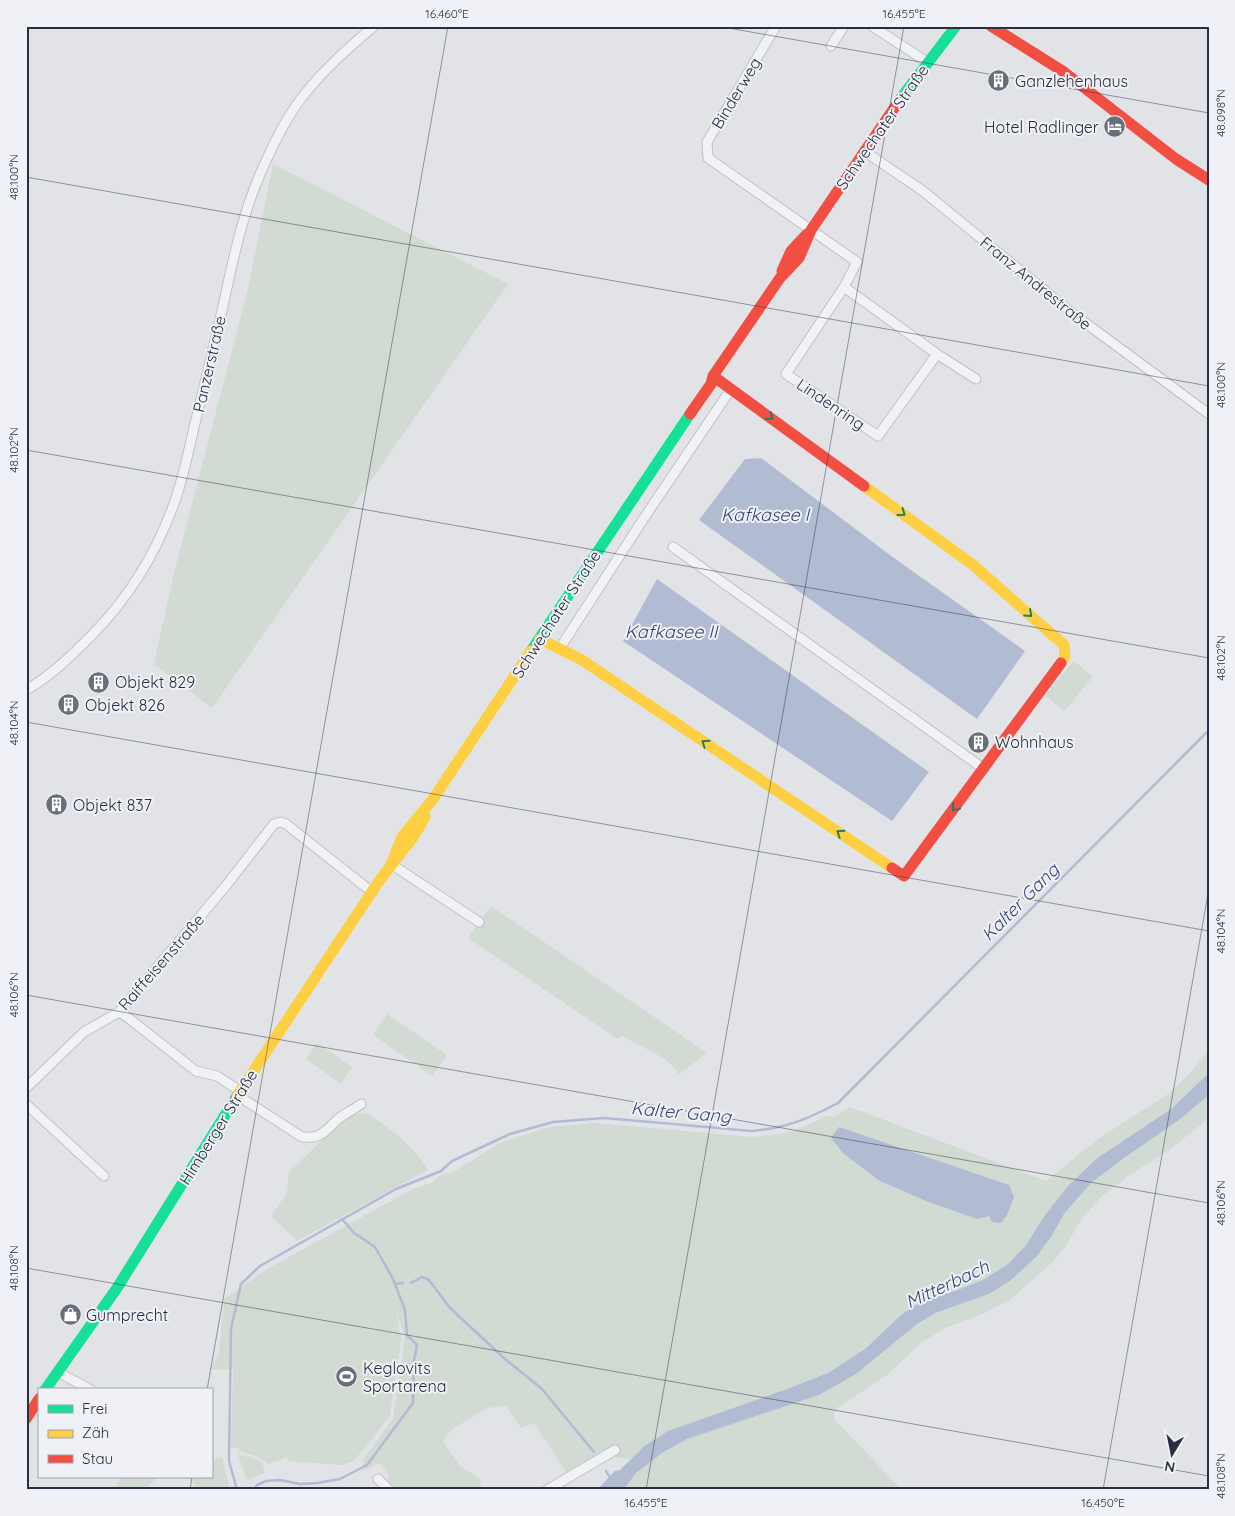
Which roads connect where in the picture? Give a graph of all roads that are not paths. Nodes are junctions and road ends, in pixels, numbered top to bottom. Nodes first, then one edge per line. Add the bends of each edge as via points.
1 (374, 26) edge
2 (776, 26) edge
3 (844, 26) edge
4 (872, 26) edge
5 (956, 26) edge
6 (991, 26) edge
7 (831, 46) dead end
8 (927, 62) junction
9 (864, 150) junction
10 (1209, 180) edge
11 (811, 230) junction
12 (844, 287) junction
13 (937, 354) junction
14 (713, 376) junction
15 (976, 380) dead end
16 (731, 389) junction
17 (1209, 414) edge
18 (673, 547) dead end
19 (540, 639) junction
20 (560, 648) junction
21 (26, 690) edge
22 (984, 769) junction
23 (391, 864) junction
24 (372, 892) junction
25 (479, 922) dead end
26 (119, 1012) junction
27 (26, 1088) edge
28 (239, 1093) junction
29 (26, 1104) edge
30 (361, 1104) dead end
31 (104, 1176) dead end
32 (58, 1372) junction
33 (46, 1388) edge
34 (88, 1388) edge
35 (38, 1401) edge
36 (26, 1419) edge
37 (615, 1450) dead end
38 (378, 1479) dead end
39 (389, 1490) edge
40 (547, 1490) edge

1 - 21 street, Panzerstraße via 341,55 300,101 261,172 234,253 176,497 162,534 124,599 110,616 72,656
2 - 11 street, Binderweg via 707,142 708,158
3 - 7 street
4 - 8 street
5 - 8 main road, Schwechater Straße
6 - 10 main road via 1064,72 1176,159
8 - 9 main road, Schwechater Straße
9 - 11 main road, Schwechater Straße
9 - 17 street, Franz Andrestraße via 923,192 1072,313
11 - 12 street, Lindenring via 857,262
11 - 14 main road, Schwechater Straße via 799,258 780,278
12 - 13 street
12 - 13 street, Lindenring via 786,374 878,436
13 - 15 street
14 - 16 main road
14 - 19 main road, Schwechater Straße via 711,384
16 - 20 street
16 -> 22 main road via 972,564 1064,645 1065,657
18 - 22 street
19 - 20 main road
19 - 23 main road, Schwechater Straße via 433,799 402,836
22 -> 20 main road via 904,876
23 - 24 main road, Himberger Straße
23 - 25 street
24 - 26 street, Raiffeisenstraße via 286,824 274,824
24 - 28 main road, Himberger Straße
26 - 27 street, Raiffeisenstraße via 84,1032
26 - 28 street via 196,1071 217,1076
28 - 30 street via 302,1137 312,1138 321,1136 338,1119
28 - 32 main road, Himberger Straße via 122,1280
29 - 31 street
32 - 33 main road, Himberger Straße
32 - 34 street
35 - 36 main road
37 - 40 street
38 - 39 street

